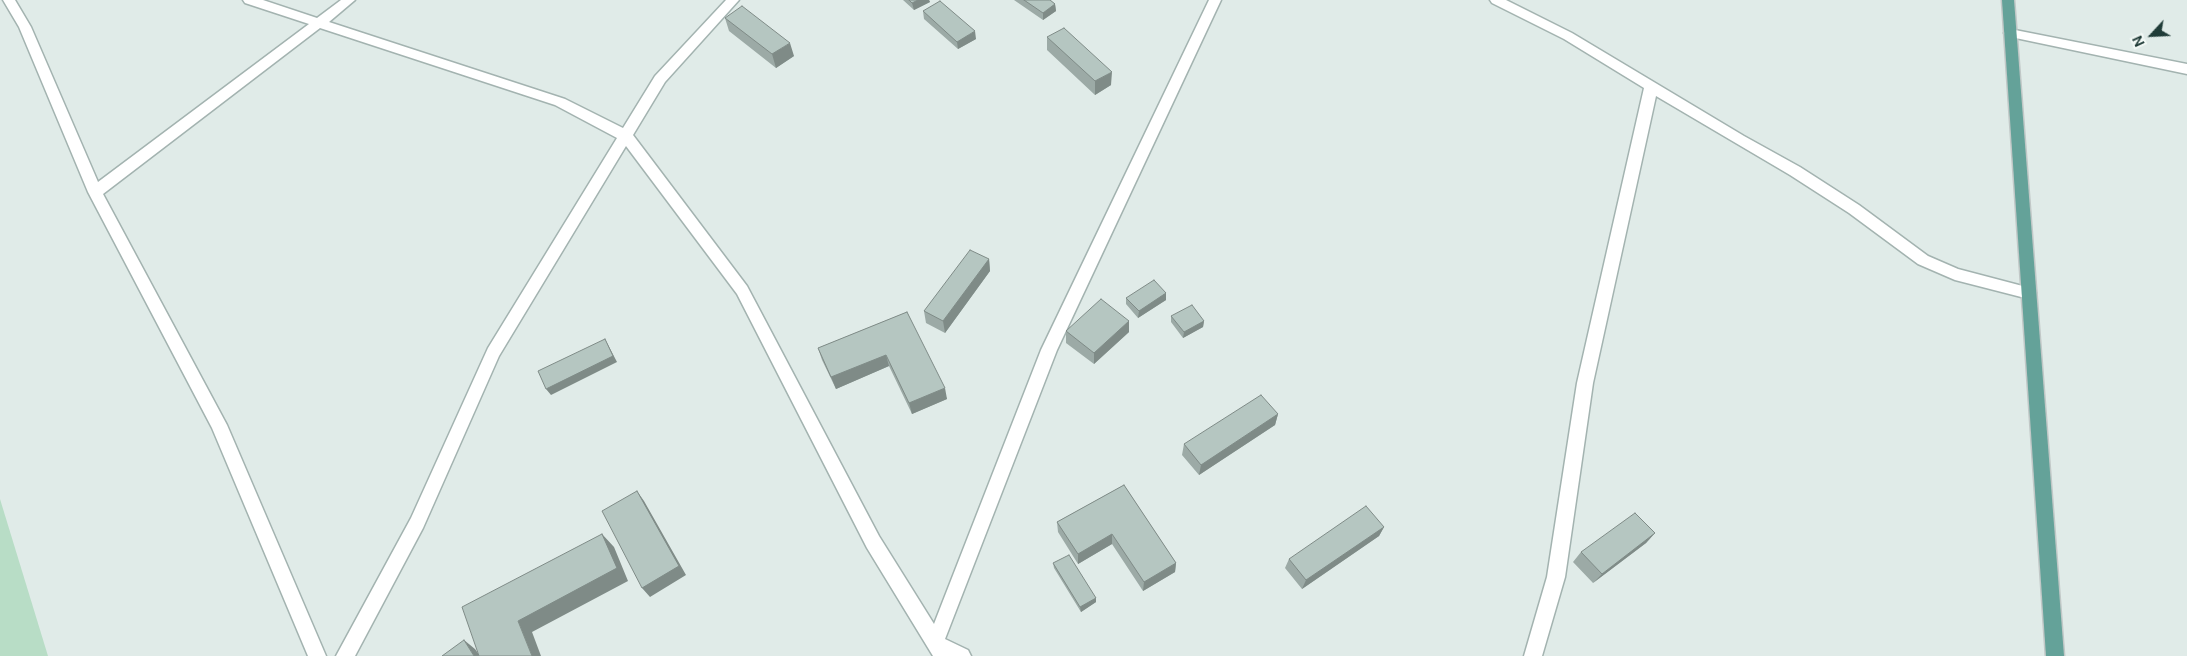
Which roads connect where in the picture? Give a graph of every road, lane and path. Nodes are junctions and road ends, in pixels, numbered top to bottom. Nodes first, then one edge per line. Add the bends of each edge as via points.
1 (8, 0) edge
2 (249, 0) edge
3 (349, 0) edge
4 (733, 0) edge
5 (1215, 0) edge
6 (1496, 0) edge
7 (2008, 0) edge
8 (320, 23) junction
9 (2010, 33) junction
10 (2187, 69) edge
11 (1651, 87) junction
12 (626, 136) junction
13 (95, 192) junction
14 (2029, 293) junction
15 (939, 649) edge
16 (317, 656) edge
17 (344, 656) edge
18 (962, 656) edge
19 (1533, 656) edge
20 (2055, 656) edge

1 - 13 street via 25,27
2 - 8 street
3 - 8 street
4 - 12 street via 660,79
5 - 15 street via 1049,350
6 - 11 street via 1568,36
7 - 9 main road
8 - 12 street via 560,102
8 - 13 street
9 - 10 street
9 - 14 main road
11 - 14 street via 1854,209 1923,260 1955,274
11 - 19 street via 1585,383 1556,577
12 - 15 street via 742,290 873,542
12 - 17 street via 493,354 417,523
13 - 16 street via 218,425
14 - 20 main road
15 - 18 street

